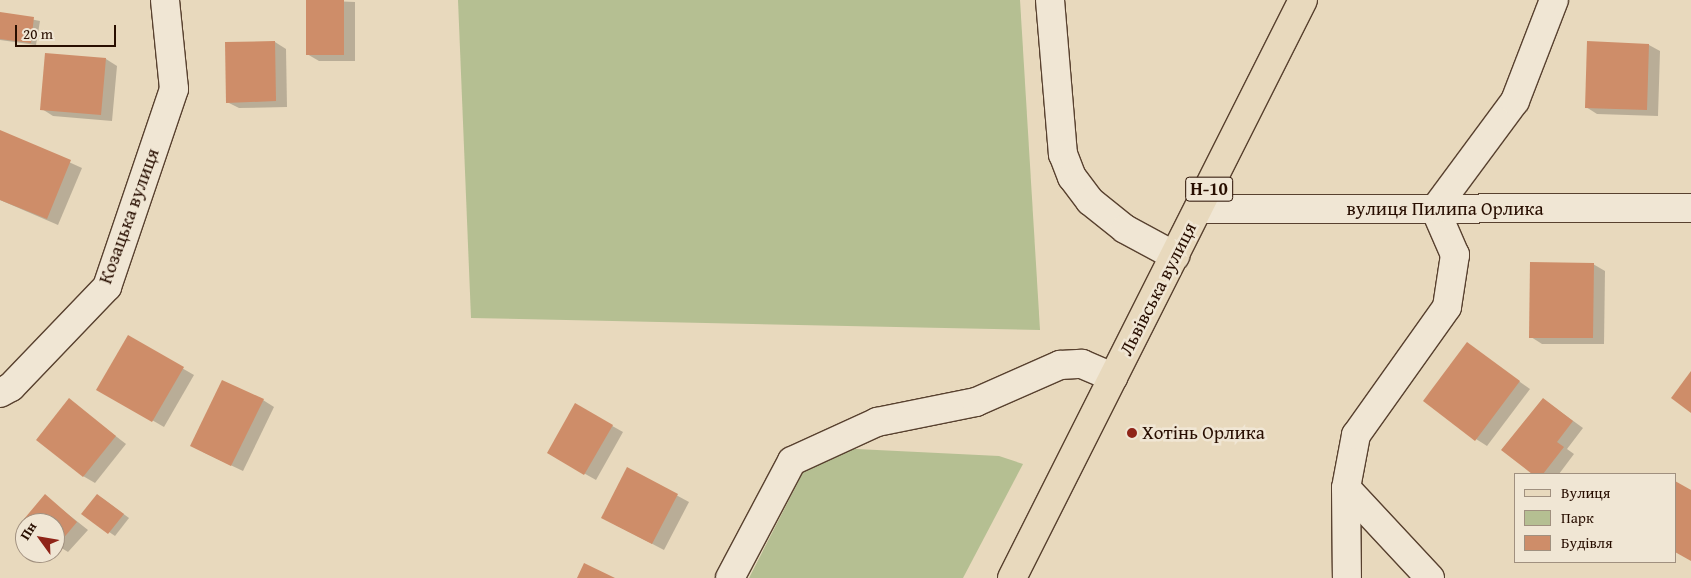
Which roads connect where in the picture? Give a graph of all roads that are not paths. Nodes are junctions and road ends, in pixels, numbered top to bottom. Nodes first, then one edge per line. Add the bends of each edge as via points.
1 (165, 0) edge
2 (1050, 0) edge
3 (1303, 0) edge
4 (1554, 0) edge
5 (1691, 208) edge
6 (1435, 209) junction
7 (1199, 210) junction
8 (1175, 256) junction
9 (1113, 378) junction
10 (0, 394) edge
11 (1346, 488) junction
12 (730, 578) edge
13 (1012, 578) edge
14 (1347, 578) edge
15 (1430, 578) edge

1 - 10 street, Козацька вулиця via 174,89 106,287 11,387
2 - 8 street via 1064,154 1072,177 1090,201 1125,229
3 - 7 main road, Львівська вулиця / Н-10
4 - 6 street via 1515,101
5 - 6 street, вулиця Пилипа Орлика
6 - 7 street, вулиця Пилипа Орлика
6 - 11 street via 1455,255 1447,307 1356,435
7 - 8 main road, Львівська вулиця / Н-10
8 - 9 main road, Львівська вулиця / Н-10
9 - 12 street via 1082,364 1060,365 976,402 877,422 792,462
9 - 13 main road, Львівська вулиця / Н-10
11 - 14 street
11 - 15 street

